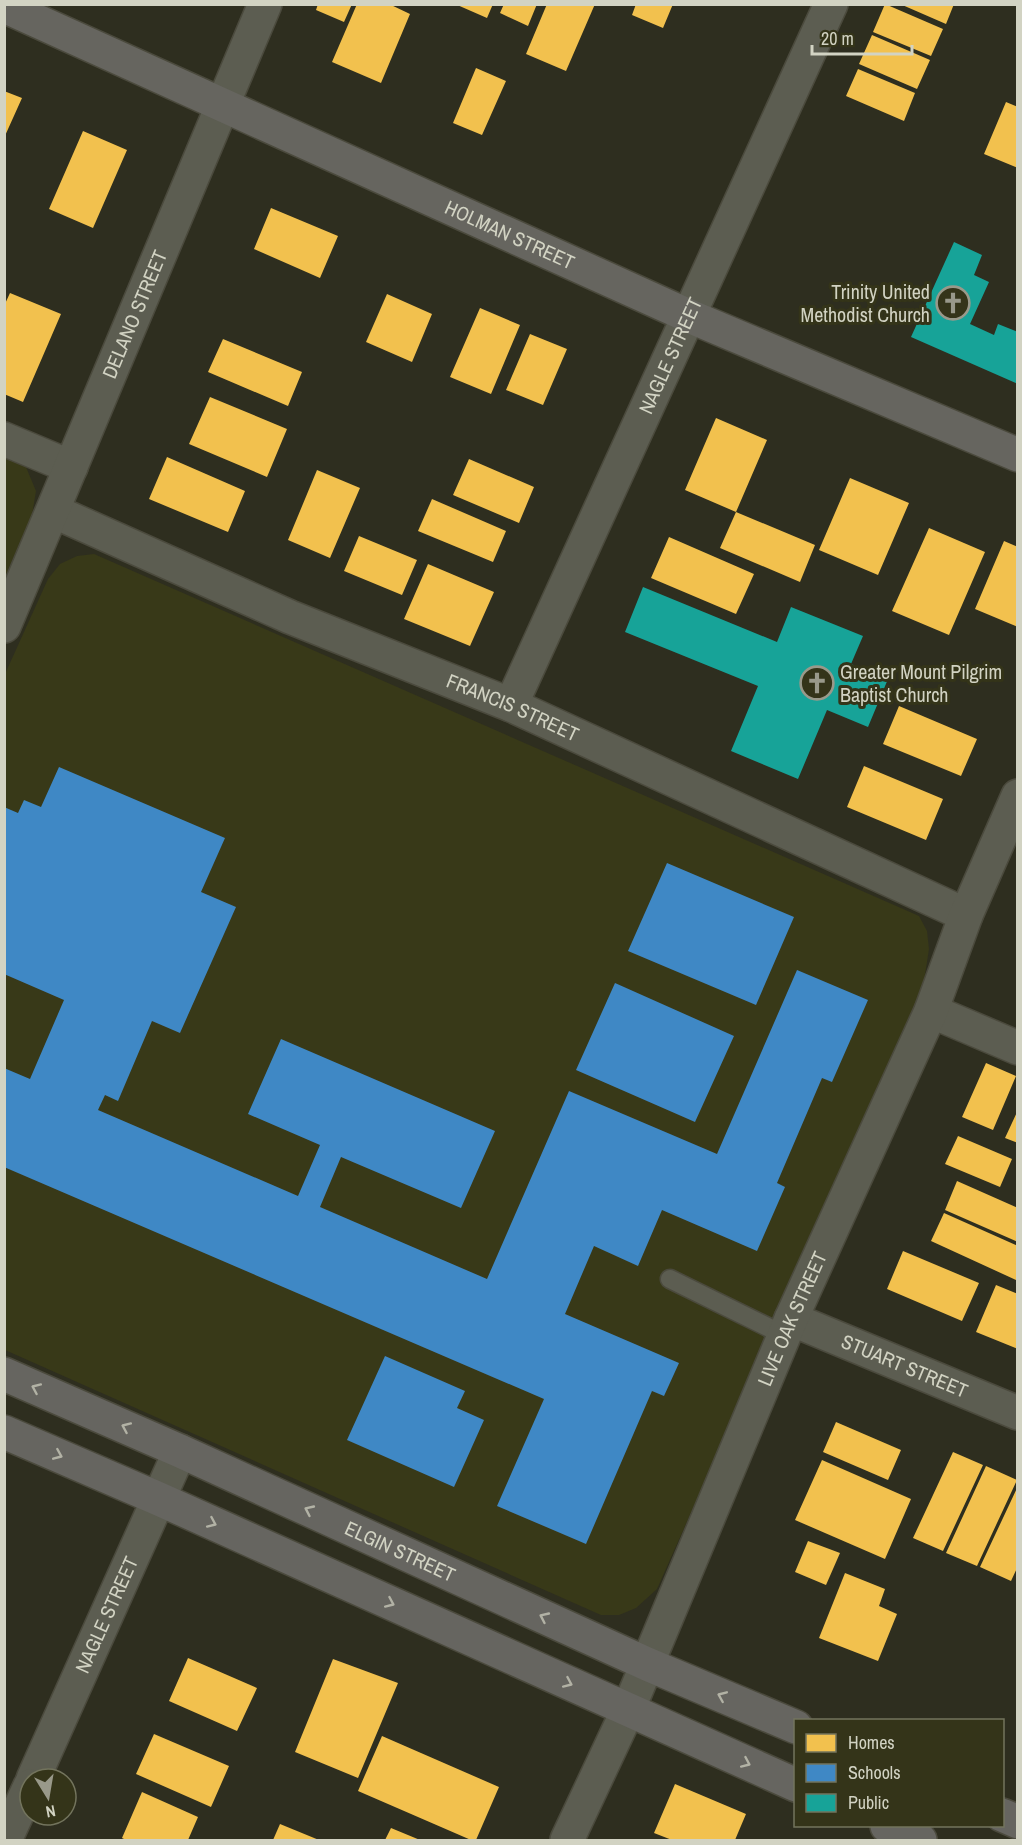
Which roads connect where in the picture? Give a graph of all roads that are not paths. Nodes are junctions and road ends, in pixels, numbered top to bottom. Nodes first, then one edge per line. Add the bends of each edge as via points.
1 (265, 4) edge
2 (831, 4) edge
3 (4, 6) edge
4 (222, 104) junction
5 (689, 316) junction
6 (4, 439) edge
7 (1017, 455) edge
8 (71, 467) junction
9 (53, 512) junction
10 (4, 626) edge
11 (511, 705) junction
12 (1017, 796) edge
13 (966, 915) junction
14 (931, 1011) junction
15 (1017, 1047) edge
16 (670, 1280) dead end
17 (787, 1327) junction
18 (4, 1374) edge
19 (1017, 1413) edge
20 (4, 1432) edge
21 (180, 1451) junction
22 (159, 1499) junction
23 (647, 1664) junction
24 (628, 1710) junction
25 (794, 1727) edge
26 (38, 1767) edge
27 (794, 1785) edge
28 (18, 1812) edge
29 (889, 1827) edge
30 (5, 1840) edge
31 (567, 1840) edge
32 (920, 1840) edge

1 - 4 street, DELANO STREET
2 - 5 street, NAGLE STREET
3 - 4 street, HOLMAN STREET
4 - 5 street, HOLMAN STREET
4 - 8 street, DELANO STREET
5 - 7 street, HOLMAN STREET
5 - 11 street, NAGLE STREET
6 - 8 street
8 - 9 street, DELANO STREET
9 - 10 street, DELANO STREET
9 - 11 street, FRANCIS STREET via 290,616
11 - 13 street, FRANCIS STREET
12 - 13 street, LIVE OAK STREET
13 - 14 street, LIVE OAK STREET
14 - 15 street
14 - 17 street, LIVE OAK STREET
16 - 17 lane
17 - 19 street, STUART STREET
17 - 23 street, LIVE OAK STREET
21 -> 18 main road, ELGIN STREET
20 -> 22 main road
21 - 22 street, NAGLE STREET
23 -> 21 main road, ELGIN STREET
22 -> 24 main road
22 - 26 street, NAGLE STREET
23 - 24 street, LIVE OAK STREET
25 -> 23 main road, ELGIN STREET
24 -> 27 main road
24 - 31 street, LIVE OAK STREET
28 - 30 street
29 - 32 main road

